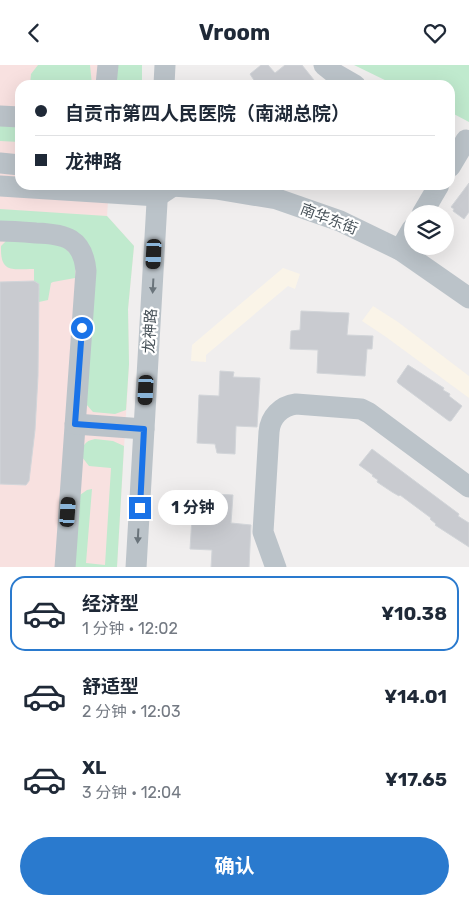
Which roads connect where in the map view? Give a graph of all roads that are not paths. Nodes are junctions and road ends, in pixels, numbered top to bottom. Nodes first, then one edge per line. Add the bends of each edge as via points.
1 (108, 65) edge
2 (165, 65) edge
3 (324, 65) edge
4 (106, 80) edge
5 (164, 80) edge
6 (347, 80) edge
7 (0, 116) edge
8 (15, 117) edge
9 (462, 138) edge
10 (455, 155) edge
11 (0, 163) edge
12 (15, 164) edge
13 (0, 186) edge
14 (15, 186) edge
15 (165, 190) edge
16 (222, 190) edge
17 (436, 190) edge
18 (427, 205) edge
19 (0, 231) edge
20 (404, 243) edge
21 (400, 250) junction
22 (469, 298) edge
23 (75, 424) junction
24 (144, 429) junction
25 (469, 487) edge
26 (64, 567) edge
27 (136, 567) edge
28 (276, 567) edge

1 - 4 street
2 - 5 street
3 - 6 street
7 - 8 street
9 - 10 street
11 - 12 street
13 - 14 street, 南华东街
15 -> 24 street, 龙神路
16 - 21 street, 南华东街 via 277,199 340,221
17 - 18 street
19 - 23 street via 62,235 75,243 85,259
20 - 21 street
21 - 22 street, 南华东街
23 - 24 street
23 - 26 street
24 -> 27 street, 龙神路
25 - 28 street via 361,409 291,405 277,413 269,428 263,532

